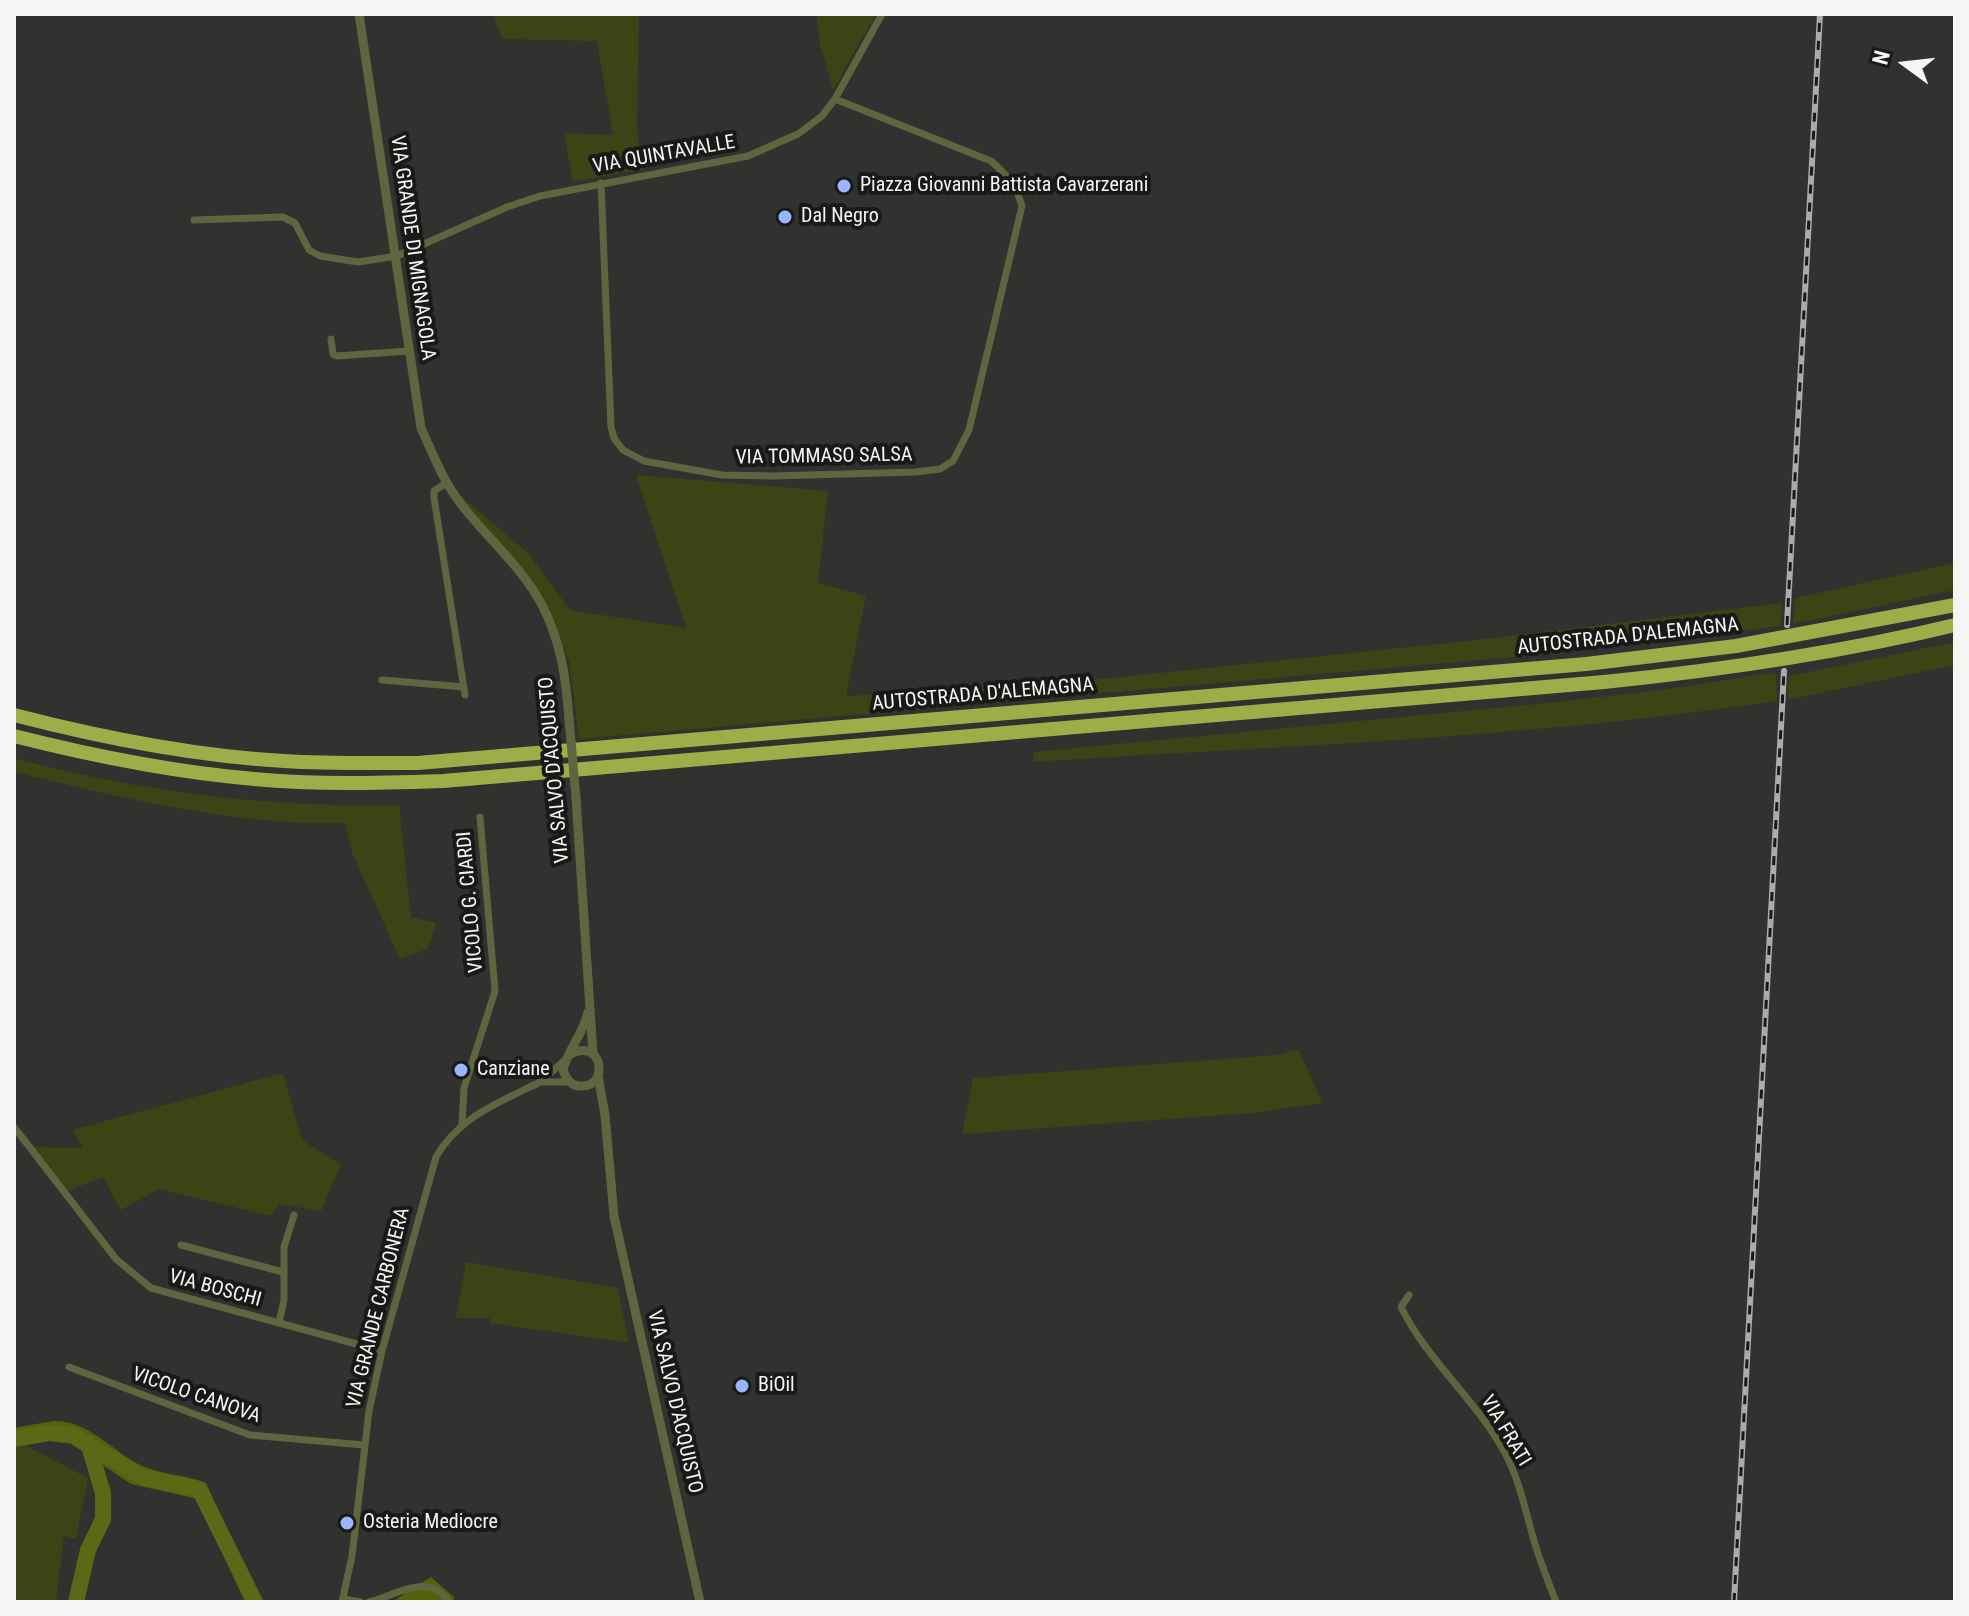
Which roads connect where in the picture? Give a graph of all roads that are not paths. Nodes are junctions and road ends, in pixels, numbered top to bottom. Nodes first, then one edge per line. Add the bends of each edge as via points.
1 (359, 14) edge
2 (882, 14) edge
3 (835, 99) junction
4 (601, 183) junction
5 (194, 220) dead end
6 (397, 256) junction
7 (331, 339) dead end
8 (409, 351) junction
9 (446, 483) junction
10 (1955, 605) edge
11 (1955, 625) edge
12 (382, 680) dead end
13 (14, 715) edge
14 (14, 736) edge
15 (480, 817) dead end
16 (591, 997) junction
17 (593, 1054) junction
18 (567, 1058) junction
19 (598, 1076) junction
20 (540, 1082) junction
21 (574, 1084) junction
22 (605, 1115) junction
23 (462, 1124) junction
24 (14, 1127) edge
25 (294, 1215) dead end
26 (181, 1245) dead end
27 (283, 1272) junction
28 (1409, 1295) dead end
29 (279, 1323) junction
30 (382, 1351) junction
31 (69, 1367) dead end
32 (364, 1445) junction
33 (343, 1600) edge
34 (360, 1602) edge
35 (369, 1602) edge
36 (449, 1602) edge
37 (700, 1602) edge
38 (1556, 1602) edge

1 - 6 street, VIA GRANDE DI MIGNAGOLA
2 - 3 street, VIA QUINTAVALLE
3 - 4 street, VIA QUINTAVALLE via 798,134 748,156
3 - 4 street, VIA TOMMASO SALSA via 991,161 1017,189 1022,206 969,430 953,461 940,469 722,475 644,461 623,450 611,427
4 - 6 street, VIA QUINTAVALLE via 507,207
5 - 6 street, VIA QUINTAVALLE via 283,217 295,223 309,250 320,256 358,262
6 - 8 street, VIA GRANDE DI MIGNAGOLA
7 - 8 street via 337,356
8 - 9 street, VIA GRANDE DI MIGNAGOLA via 421,428
9 - 12 street via 434,491 434,498 464,691
9 - 16 street, VIA SALVO D'ACQUISTO, bridge via 542,604 565,667
10 - 13 highway, AUTOSTRADA D'ALEMAGNA via 1783,639 1601,662 418,763 282,761 175,750
11 - 14 highway, AUTOSTRADA D'ALEMAGNA via 1745,666 1604,682 443,781 256,780 128,762
15 - 23 street, VICOLO G. CIARDI via 495,991 464,1088
16 - 17 street, VIA SALVO D'ACQUISTO
16 - 18 street, VIA SALVO D'ACQUISTO via 584,1028
17 - 18 street via 576,1051
17 - 19 street, VIA SALVO D'ACQUISTO via 599,1062
18 - 20 street, VIA GRANDE CARBONERA
18 - 21 street via 563,1070
19 - 21 street via 587,1086
19 - 22 street, VIA SALVO D'ACQUISTO
20 - 21 street, VIA GRANDE CARBONERA
20 - 23 street, VIA GRANDE CARBONERA
21 - 22 street via 596,1097
22 - 37 street, VIA SALVO D'ACQUISTO via 614,1216
23 - 30 street, VIA GRANDE CARBONERA via 436,1157
24 - 29 street, VIA BOSCHI via 116,1259 151,1288
25 - 27 street
26 - 27 street
27 - 29 street
28 - 38 street, VIA FRATI via 1401,1307 1409,1324 1506,1455
29 - 30 street, VIA BOSCHI
30 - 32 street, VIA GRANDE CARBONERA
31 - 32 street, VICOLO CANOVA via 250,1435
32 - 33 street, VIA GRANDE CARBONERA
33 - 34 street
35 - 36 street via 429,1586 442,1591

